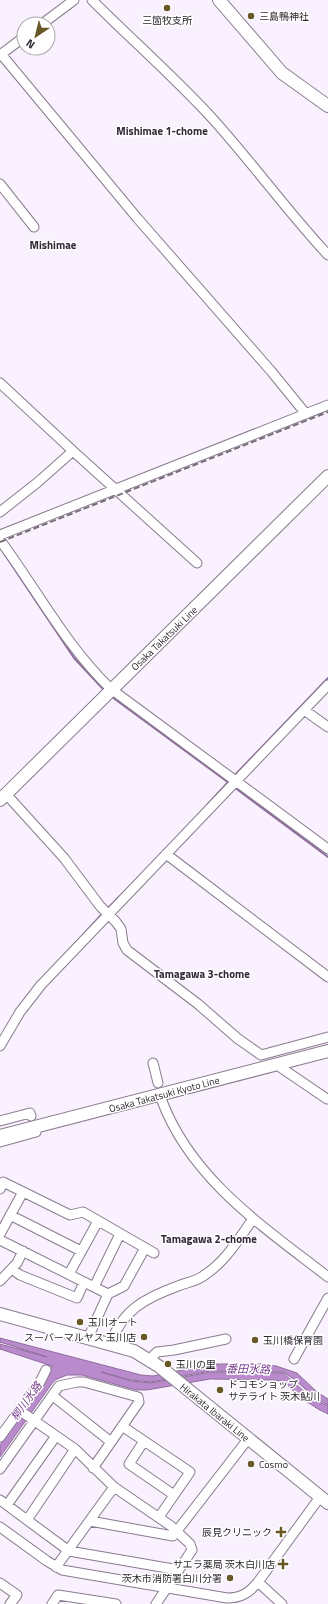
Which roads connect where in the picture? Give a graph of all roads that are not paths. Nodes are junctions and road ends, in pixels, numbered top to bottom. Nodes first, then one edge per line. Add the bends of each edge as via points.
1 (74, 0) edge
2 (92, 0) edge
3 (219, 0) edge
4 (53, 16) edge
5 (16, 43) edge
6 (0, 55) edge
7 (328, 106) edge
8 (0, 184) edge
9 (34, 227) dead end
10 (328, 255) edge
11 (0, 383) edge
12 (328, 405) edge
13 (306, 414) junction
14 (72, 451) junction
15 (328, 476) edge
16 (117, 490) junction
17 (0, 512) edge
18 (0, 536) edge
19 (0, 540) edge
20 (197, 563) dead end
21 (328, 685) edge
22 (111, 689) junction
23 (304, 710) junction
24 (328, 727) edge
25 (235, 782) junction
26 (3, 797) edge
27 (328, 849) edge
28 (166, 854) junction
29 (109, 914) junction
30 (328, 977) edge
31 (328, 1037) edge
32 (328, 1044) edge
33 (0, 1046) edge
34 (328, 1051) edge
35 (328, 1057) edge
36 (153, 1063) dead end
37 (158, 1083) dead end
38 (162, 1101) dead end
39 (328, 1101) edge
40 (31, 1116) dead end
41 (0, 1121) edge
42 (0, 1128) edge
43 (36, 1130) dead end
44 (0, 1136) edge
45 (0, 1142) edge
46 (0, 1189) edge
47 (23, 1192) junction
48 (10, 1215) junction
49 (253, 1219) junction
50 (98, 1221) junction
51 (0, 1234) edge
52 (120, 1234) junction
53 (0, 1240) edge
54 (145, 1248) junction
55 (23, 1251) junction
56 (81, 1251) junction
57 (154, 1253) dead end
58 (12, 1269) junction
59 (69, 1274) junction
60 (328, 1277) edge
61 (0, 1281) edge
62 (84, 1282) junction
63 (94, 1287) junction
64 (108, 1294) junction
65 (328, 1298) edge
66 (0, 1314) edge
67 (88, 1338) junction
68 (226, 1339) dead end
69 (110, 1345) junction
70 (294, 1359) dead end
71 (149, 1360) junction
72 (46, 1370) dead end
73 (53, 1396) junction
74 (21, 1412) junction
75 (33, 1420) junction
76 (122, 1426) junction
77 (56, 1436) junction
78 (0, 1437) edge
79 (248, 1439) junction
80 (144, 1441) junction
81 (111, 1442) junction
82 (75, 1450) junction
83 (93, 1468) junction
84 (0, 1470) edge
85 (114, 1487) junction
86 (174, 1495) junction
87 (324, 1500) edge
88 (3, 1502) edge
89 (159, 1516) junction
90 (27, 1520) junction
91 (90, 1521) junction
92 (0, 1527) edge
93 (177, 1532) junction
94 (69, 1551) junction
95 (56, 1567) junction
96 (179, 1570) junction
97 (0, 1582) edge
98 (258, 1582) junction
99 (167, 1587) junction
100 (10, 1604) edge
101 (52, 1604) edge
102 (116, 1604) edge
103 (156, 1604) edge
104 (282, 1604) edge

1 - 4 street
2 - 10 street via 211,117
3 - 7 main road via 282,73
5 - 6 street
6 - 13 street via 138,219 272,371
8 - 9 street
11 - 14 street
12 - 13 street
13 - 16 street
14 - 16 street
14 - 17 street
15 - 22 main road, Osaka Takatsuki Line
16 - 18 street
16 - 20 street
19 - 22 street via 73,648
21 - 23 street
22 - 25 street
22 - 26 main road, Osaka Takatsuki Line
23 - 24 street
23 - 25 street
25 - 27 street
25 - 28 street
26 - 29 street via 64,858 100,906
28 - 29 street
28 - 30 street
29 - 31 street via 121,929 127,950 261,1055
29 - 33 street via 32,995
32 - 42 main road, Osaka Takatsuki Kyoto Line
34 - 44 main road, Osaka Takatsuki Kyoto Line
35 - 39 street via 281,1068
36 - 37 street
38 - 49 street via 177,1134 192,1156 220,1188
40 - 41 street via 30,1113
43 - 45 street
46 - 47 street via 4,1182
47 - 48 street
47 - 50 street via 70,1215 83,1212
48 - 51 street
48 - 56 street
49 - 60 street
49 - 69 street via 223,1258 207,1274 198,1280 150,1298 131,1310 118,1326
50 - 52 street
50 - 56 street
52 - 54 street
52 - 63 street
53 - 55 street
54 - 57 street
54 - 64 street via 124,1286
55 - 58 street
55 - 59 street
56 - 59 street
58 - 61 street
58 - 62 street via 20,1275 77,1298
59 - 62 street
62 - 63 street
63 - 64 street
64 - 67 street
65 - 70 street
66 - 67 main road, Hirakata Ibaraki Line
67 - 69 main road, Hirakata Ibaraki Line
68 - 71 street via 157,1352
69 - 71 main road, Hirakata Ibaraki Line via 134,1351
71 - 79 main road, Hirakata Ibaraki Line
72 - 74 street
73 - 75 street
73 - 76 street via 59,1386 84,1382 138,1397 139,1402
73 - 81 street
74 - 75 street
74 - 78 street
75 - 77 street
75 - 84 street
76 - 80 street
76 - 81 street
77 - 82 street
77 - 88 street
79 - 87 main road, Hirakata Ibaraki Line
79 - 93 street
80 - 86 street via 129,1464
80 - 86 street via 190,1472
81 - 83 street
82 - 83 street
82 - 90 street
83 - 85 street
85 - 89 street
85 - 91 street
86 - 89 street
87 - 98 street
88 - 90 street
89 - 93 street
90 - 94 street
91 - 93 street via 173,1536
91 - 94 street
92 - 95 street
93 - 96 street via 190,1544 192,1550
94 - 95 street
94 - 96 street
95 - 99 street
96 - 99 street
97 - 100 street via 17,1595
98 - 99 street via 251,1590 235,1598
98 - 104 street
99 - 103 street
101 - 102 street via 58,1596

